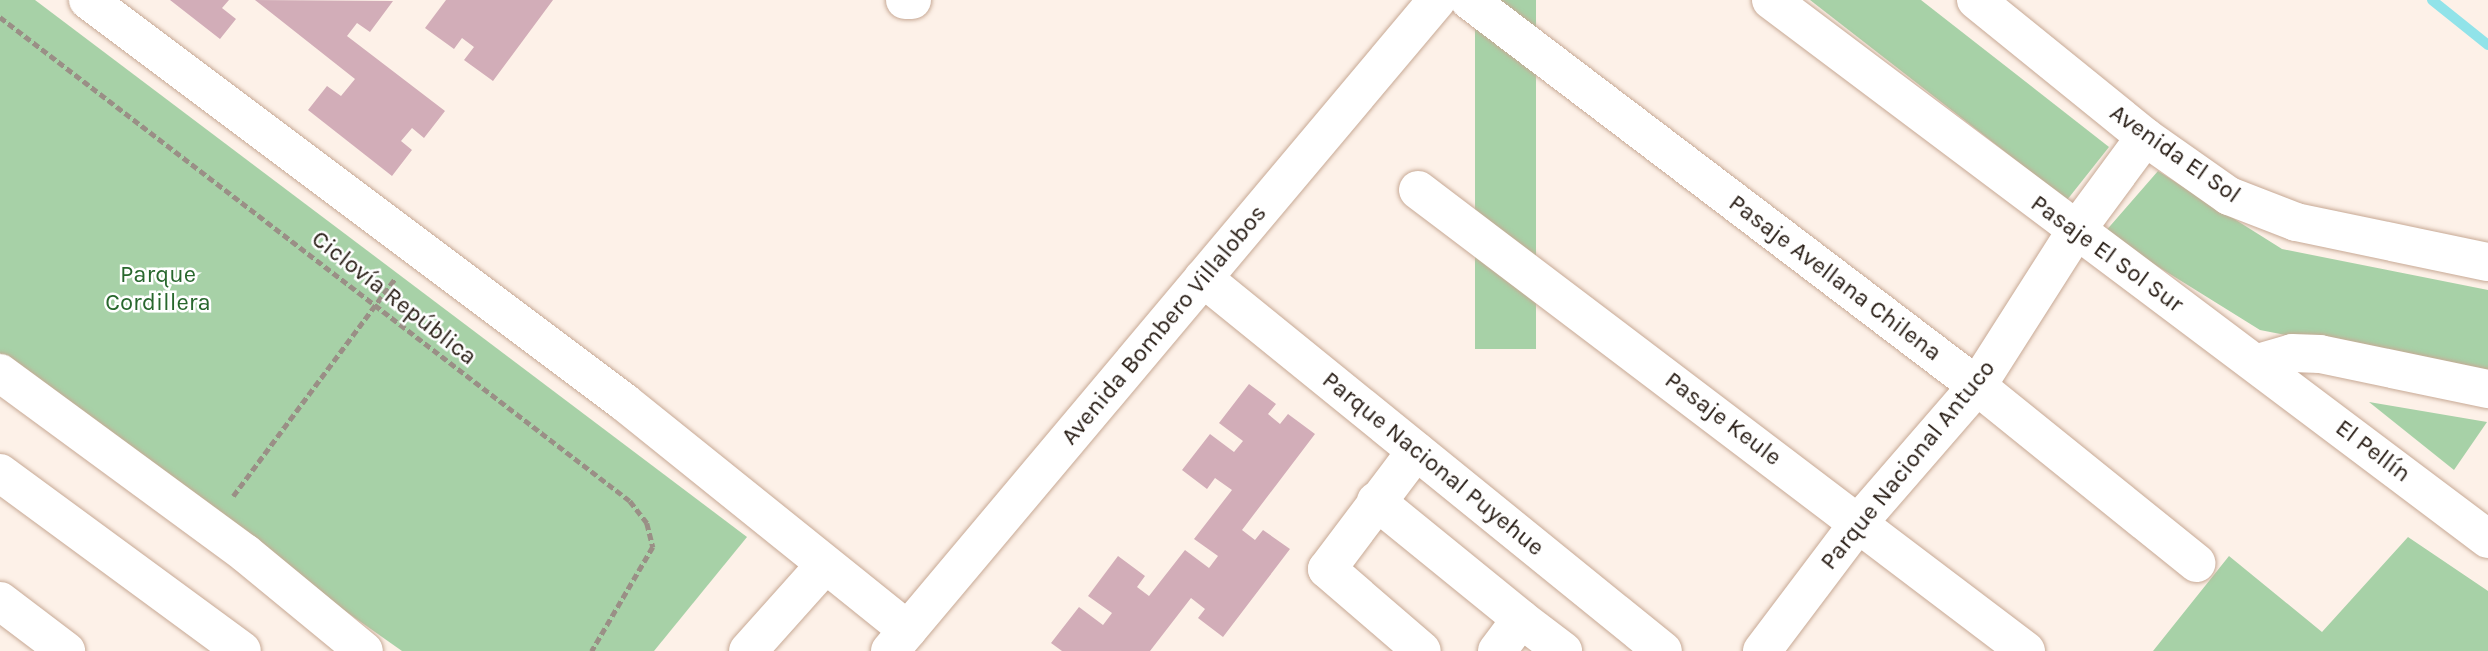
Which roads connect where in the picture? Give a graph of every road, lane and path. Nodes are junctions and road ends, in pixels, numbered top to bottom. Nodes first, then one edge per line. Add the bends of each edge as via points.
1 (88, 0) edge
2 (905, 0) edge
3 (912, 0) edge
4 (1437, 0) edge
5 (1469, 0) edge
6 (1771, 0) edge
7 (1976, 0) edge
8 (0, 17) edge
9 (2145, 137) junction
10 (1418, 190) dead end
11 (2075, 232) junction
12 (419, 247) junction
13 (2488, 262) edge
14 (1203, 278) junction
15 (375, 306) junction
16 (2258, 363) junction
17 (0, 373) edge
18 (1977, 386) junction
19 (2488, 389) edge
20 (1416, 451) junction
21 (0, 473) edge
22 (1376, 502) junction
23 (1860, 521) junction
24 (209, 528) junction
25 (2488, 539) edge
26 (2196, 563) dead end
27 (824, 566) junction
28 (0, 601) edge
29 (1521, 619) junction
30 (899, 640) edge
31 (66, 651) edge
32 (242, 651) edge
33 (364, 651) edge
34 (592, 651) edge
35 (748, 651) edge
36 (1422, 651) edge
37 (1497, 651) edge
38 (1563, 651) edge
39 (1663, 651) edge
40 (1762, 651) edge
41 (2026, 651) edge

1 - 12 street
2 - 3 street
4 - 14 street, Avenida Bombero Villalobos
5 - 18 street, Pasaje Avellana Chilena
6 - 11 street, Pasaje El Sol Sur
7 - 9 street, Avenida El Sol
8 - 15 path, Ciclovía República
9 - 11 street, Parque Nacional Antuco
9 - 13 street, Avenida El Sol via 2258,210
10 - 23 street, Pasaje Keule
11 - 16 street, Pasaje El Sol Sur
11 - 18 street, Parque Nacional Antuco
12 - 15 path
12 - 27 street via 624,402
14 - 20 street, Parque Nacional Puyehue
14 - 30 street, Avenida Bombero Villalobos
15 - 24 path
15 - 34 path, Ciclovía República via 630,501 647,523 653,547
16 - 19 street via 2292,353 2320,354
16 - 25 street, El Pellín
17 - 24 street
18 - 23 street, Parque Nacional Antuco
18 - 26 street, Pasaje Avellana Chilena
20 - 22 street
20 - 39 street, Parque Nacional Puyehue
21 - 32 street
22 - 29 street
22 - 36 street via 1326,569
23 - 40 street, Parque Nacional Antuco
23 - 41 street, Pasaje Keule
24 - 33 street
27 - 30 street
27 - 35 street
28 - 31 street
29 - 37 street
29 - 38 street

